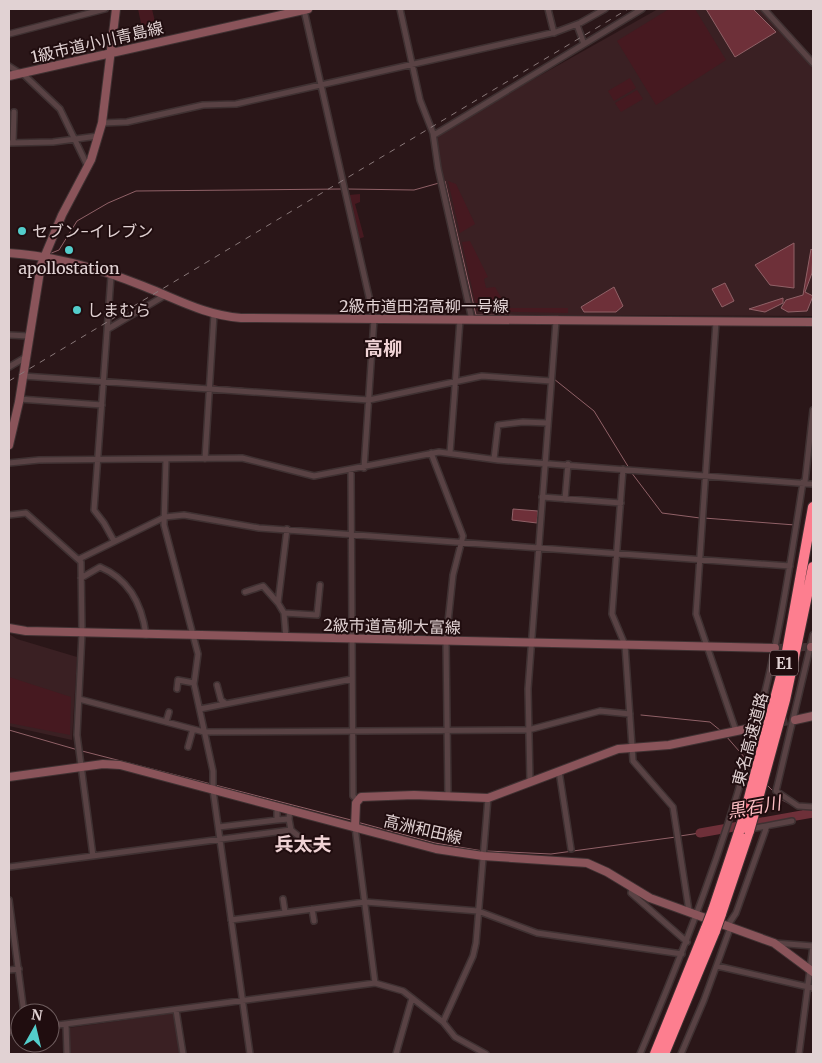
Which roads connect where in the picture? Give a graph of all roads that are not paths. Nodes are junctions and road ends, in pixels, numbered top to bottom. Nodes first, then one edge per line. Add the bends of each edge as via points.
1 (105, 9) edge
2 (116, 9) edge
3 (306, 9) edge
4 (400, 9) edge
5 (548, 9) edge
6 (605, 9) edge
7 (642, 9) edge
8 (764, 9) edge
9 (577, 25) junction
10 (554, 32) junction
11 (9, 34) edge
12 (584, 44) junction
13 (110, 53) junction
14 (813, 63) edge
15 (413, 64) junction
16 (9, 66) edge
17 (21, 73) junction
18 (9, 76) edge
19 (322, 86) junction
20 (14, 112) dead end
21 (102, 123) junction
22 (434, 135) junction
23 (98, 136) junction
24 (75, 140) junction
25 (11, 143) edge
26 (88, 168) junction
27 (9, 253) edge
28 (44, 256) junction
29 (111, 276) junction
30 (164, 296) junction
31 (214, 314) junction
32 (374, 319) junction
33 (460, 320) junction
34 (472, 320) junction
35 (556, 321) junction
36 (716, 322) junction
37 (813, 322) edge
38 (108, 329) junction
39 (9, 335) edge
40 (29, 336) junction
41 (26, 357) junction
42 (9, 367) edge
43 (23, 376) junction
44 (104, 381) junction
45 (455, 382) junction
46 (551, 382) junction
47 (210, 389) junction
48 (19, 399) junction
49 (369, 400) junction
50 (102, 405) junction
51 (813, 410) edge
52 (548, 423) junction
53 (9, 445) edge
54 (430, 453) junction
55 (450, 453) junction
56 (98, 459) junction
57 (166, 459) junction
58 (205, 459) junction
59 (494, 459) junction
60 (545, 462) junction
61 (9, 463) edge
62 (568, 464) junction
63 (364, 468) junction
64 (623, 469) junction
65 (350, 470) junction
66 (706, 475) junction
67 (806, 483) junction
68 (542, 497) junction
69 (565, 499) junction
70 (620, 503) junction
71 (813, 507) edge
72 (9, 515) edge
73 (165, 517) junction
74 (287, 530) junction
75 (350, 535) junction
76 (114, 542) junction
77 (461, 543) junction
78 (538, 548) junction
79 (617, 553) junction
80 (79, 559) junction
81 (699, 560) junction
82 (790, 566) junction
83 (813, 567) edge
84 (81, 578) junction
85 (320, 585) dead end
86 (245, 592) dead end
87 (278, 603) junction
88 (284, 613) junction
89 (9, 628) edge
90 (82, 633) junction
91 (146, 635) junction
92 (813, 635) edge
93 (194, 636) junction
94 (286, 638) junction
95 (352, 639) junction
96 (446, 641) junction
97 (531, 643) junction
98 (626, 644) junction
99 (812, 647) edge
100 (707, 648) junction
101 (775, 648) junction
102 (352, 679) junction
103 (194, 683) junction
104 (217, 685) dead end
105 (177, 689) dead end
106 (79, 699) junction
107 (225, 703) junction
108 (200, 709) junction
109 (169, 712) dead end
110 (630, 714) junction
111 (813, 716) edge
112 (794, 720) junction
113 (166, 722) junction
114 (756, 727) junction
115 (193, 730) junction
116 (447, 730) junction
117 (528, 730) junction
118 (736, 731) junction
119 (204, 732) junction
120 (353, 732) junction
121 (188, 747) dead end
122 (632, 749) junction
123 (81, 768) junction
124 (559, 771) junction
125 (9, 777) edge
126 (530, 782) junction
127 (213, 790) junction
128 (448, 798) junction
129 (488, 798) junction
130 (358, 800) junction
131 (277, 806) junction
132 (813, 807) edge
133 (290, 809) junction
134 (749, 817) junction
135 (289, 819) junction
136 (278, 820) junction
137 (792, 821) dead end
138 (767, 826) junction
139 (219, 827) junction
140 (355, 827) junction
141 (292, 830) junction
142 (725, 832) junction
143 (220, 839) junction
144 (312, 847) dead end
145 (571, 849) dead end
146 (93, 856) junction
147 (483, 856) junction
148 (9, 867) edge
149 (632, 888) junction
150 (283, 899) dead end
151 (9, 900) edge
152 (365, 902) junction
153 (312, 909) junction
154 (478, 911) junction
155 (285, 912) junction
156 (694, 913) junction
157 (231, 920) junction
158 (314, 921) dead end
159 (729, 926) junction
160 (710, 930) junction
161 (687, 942) junction
162 (774, 942) junction
163 (813, 946) edge
164 (16, 948) junction
165 (9, 950) edge
166 (682, 954) junction
167 (717, 966) junction
168 (19, 968) junction
169 (9, 970) edge
170 (812, 971) edge
171 (376, 983) junction
172 (811, 988) edge
173 (412, 998) junction
174 (242, 1000) junction
175 (23, 1003) edge
176 (176, 1010) junction
177 (443, 1022) junction
178 (66, 1024) junction
179 (60, 1025) edge
180 (68, 1054) edge
181 (183, 1054) edge
182 (250, 1054) edge
183 (396, 1054) edge
184 (486, 1054) edge
185 (640, 1054) edge
186 (655, 1054) edge
187 (664, 1054) edge
188 (681, 1054) edge
189 (799, 1054) edge

1 - 11 street
2 - 13 street
3 - 13 street, 1級市道小川青島線
3 - 19 street
4 - 15 street
5 - 10 street
6 - 9 street
7 - 12 street
8 - 14 street
9 - 10 street
9 - 12 street
10 - 15 street
12 - 22 street
13 - 17 street, 1級市道小川青島線
13 - 21 street
15 - 19 street
15 - 22 street via 420,100
16 - 17 street
17 - 18 street, 1級市道小川青島線
17 - 24 street via 60,109
19 - 21 street via 236,104 203,105 127,122
19 - 32 street
20 - 25 street
21 - 23 street
22 - 34 street via 438,168
23 - 24 street
23 - 26 street
24 - 25 street
24 - 26 street
26 - 28 street via 62,214
27 - 28 street, 2級市道田沼高柳一号線
28 - 29 street, 2級市道田沼高柳一号線
28 - 40 street
29 - 30 street, 2級市道田沼高柳一号線
29 - 38 street
30 - 31 street, 2級市道田沼高柳一号線
30 - 38 street
31 - 32 street, 2級市道田沼高柳一号線 via 241,318
31 - 47 street
32 - 33 street, 2級市道田沼高柳一号線
32 - 49 street
33 - 34 street, 2級市道田沼高柳一号線
33 - 45 street
34 - 35 street, 2級市道田沼高柳一号線
35 - 36 street, 2級市道田沼高柳一号線
35 - 46 street
36 - 37 street, 2級市道田沼高柳一号線
36 - 66 street
38 - 44 street
39 - 40 street
40 - 41 street
41 - 42 street
41 - 43 street
43 - 44 street
43 - 48 street
44 - 47 street
44 - 50 street
45 - 46 street via 482,376
45 - 49 street
45 - 55 street
46 - 52 street
47 - 49 street
47 - 58 street
48 - 50 street
48 - 53 street
49 - 63 street
50 - 56 street
51 - 67 street
52 - 59 street via 498,425
52 - 60 street
54 - 55 street
54 - 63 street
54 - 77 street via 463,536
55 - 59 street
56 - 57 street
56 - 61 street
56 - 76 street via 94,510
57 - 58 street
57 - 73 street
58 - 65 street via 242,458 314,476
59 - 60 street
60 - 62 street
60 - 68 street
62 - 64 street
62 - 69 street
63 - 65 street
64 - 66 street
64 - 70 street
65 - 75 street
66 - 67 street
66 - 81 street
67 - 82 street
68 - 69 street
68 - 78 street
69 - 70 street
70 - 79 street
71 - 134 highway, 東名高速道路 / E1 via 786,657
72 - 80 street via 26,513
73 - 74 street via 184,515
73 - 76 street
73 - 93 street via 164,525
74 - 75 street
74 - 87 street
75 - 77 street
75 - 95 street
76 - 80 street
77 - 78 street
77 - 96 street via 453,575
78 - 79 street
78 - 97 street
79 - 81 street
79 - 98 street via 612,614
80 - 84 street
81 - 82 street
81 - 100 street via 696,614
82 - 101 street
83 - 134 highway, 東名高速道路 / E1 via 785,700
84 - 90 street
84 - 91 street via 100,567 119,578 139,605
85 - 88 street via 317,615
86 - 87 street via 263,586
87 - 88 street
88 - 94 street
89 - 90 street, 2級市道高柳大富線 via 26,632
90 - 91 street, 2級市道高柳大富線
90 - 106 street
91 - 93 street, 2級市道高柳大富線
92 - 99 street
93 - 94 street, 2級市道高柳大富線
93 - 103 street via 198,654
94 - 95 street, 2級市道高柳大富線
95 - 96 street, 2級市道高柳大富線
95 - 102 street
96 - 97 street, 2級市道高柳大富線
96 - 116 street
97 - 98 street, 2級市道高柳大富線
97 - 117 street
98 - 100 street, 2級市道高柳大富線
98 - 110 street
99 - 112 street
100 - 101 street, 2級市道高柳大富線
100 - 118 street
101 - 114 street
102 - 107 street
102 - 120 street
103 - 105 street via 178,680
103 - 108 street
104 - 107 street
106 - 113 street
106 - 123 street via 77,735
107 - 108 street
108 - 119 street
109 - 113 street
110 - 117 street via 600,711
110 - 122 street
111 - 112 street
112 - 132 street via 776,791 798,806
113 - 115 street
114 - 118 street
114 - 142 street
115 - 119 street
115 - 121 street
116 - 117 street
116 - 120 street
116 - 128 street
117 - 126 street
118 - 122 street
119 - 120 street
119 - 127 street via 214,779
120 - 130 street via 353,796
122 - 124 street via 618,749
122 - 156 street via 633,760 672,806
123 - 125 street, 高洲和田線
123 - 127 street, 高洲和田線 via 120,764
123 - 146 street
124 - 126 street
124 - 145 street
126 - 129 street
127 - 131 street, 高洲和田線
127 - 139 street
128 - 129 street
128 - 130 street via 414,795 361,797
129 - 147 street
130 - 140 street
131 - 133 street, 高洲和田線
131 - 136 street
133 - 135 street
133 - 140 street, 高洲和田線
134 - 160 highway, 東名高速道路 / E1, bridge
134 - 160 highway, 東名高速道路 / E1, bridge via 739,832 713,910
135 - 136 street
135 - 141 street
136 - 139 street
137 - 138 street
138 - 142 street
138 - 159 street
139 - 143 street
140 - 147 street, 高洲和田線 via 436,849
140 - 152 street
141 - 143 street
141 - 144 street
142 - 156 street
143 - 146 street
143 - 157 street
146 - 148 street
147 - 149 street, 高洲和田線 via 587,863
147 - 154 street
149 - 156 street, 高洲和田線 via 650,898
149 - 161 street via 631,893
150 - 155 street
151 - 164 street
152 - 153 street
152 - 154 street
152 - 171 street
153 - 155 street
153 - 158 street
154 - 166 street via 536,933
154 - 177 street via 473,956
155 - 157 street
156 - 159 street, 高洲和田線
156 - 161 street
157 - 174 street
159 - 162 street, 高洲和田線
159 - 167 street
160 - 186 highway, 東名高速道路 / E1
160 - 187 highway, 東名高速道路 / E1
161 - 166 street
162 - 163 street
162 - 170 street, 高洲和田線
163 - 170 street
164 - 165 street
164 - 168 street
166 - 185 street
167 - 172 street
167 - 188 street
168 - 169 street
168 - 175 street
170 - 172 street
171 - 173 street via 396,988
171 - 174 street
172 - 189 street
173 - 177 street
173 - 183 street
174 - 176 street
174 - 182 street
176 - 178 street
176 - 181 street
177 - 184 street via 455,1037
178 - 179 street
178 - 180 street

